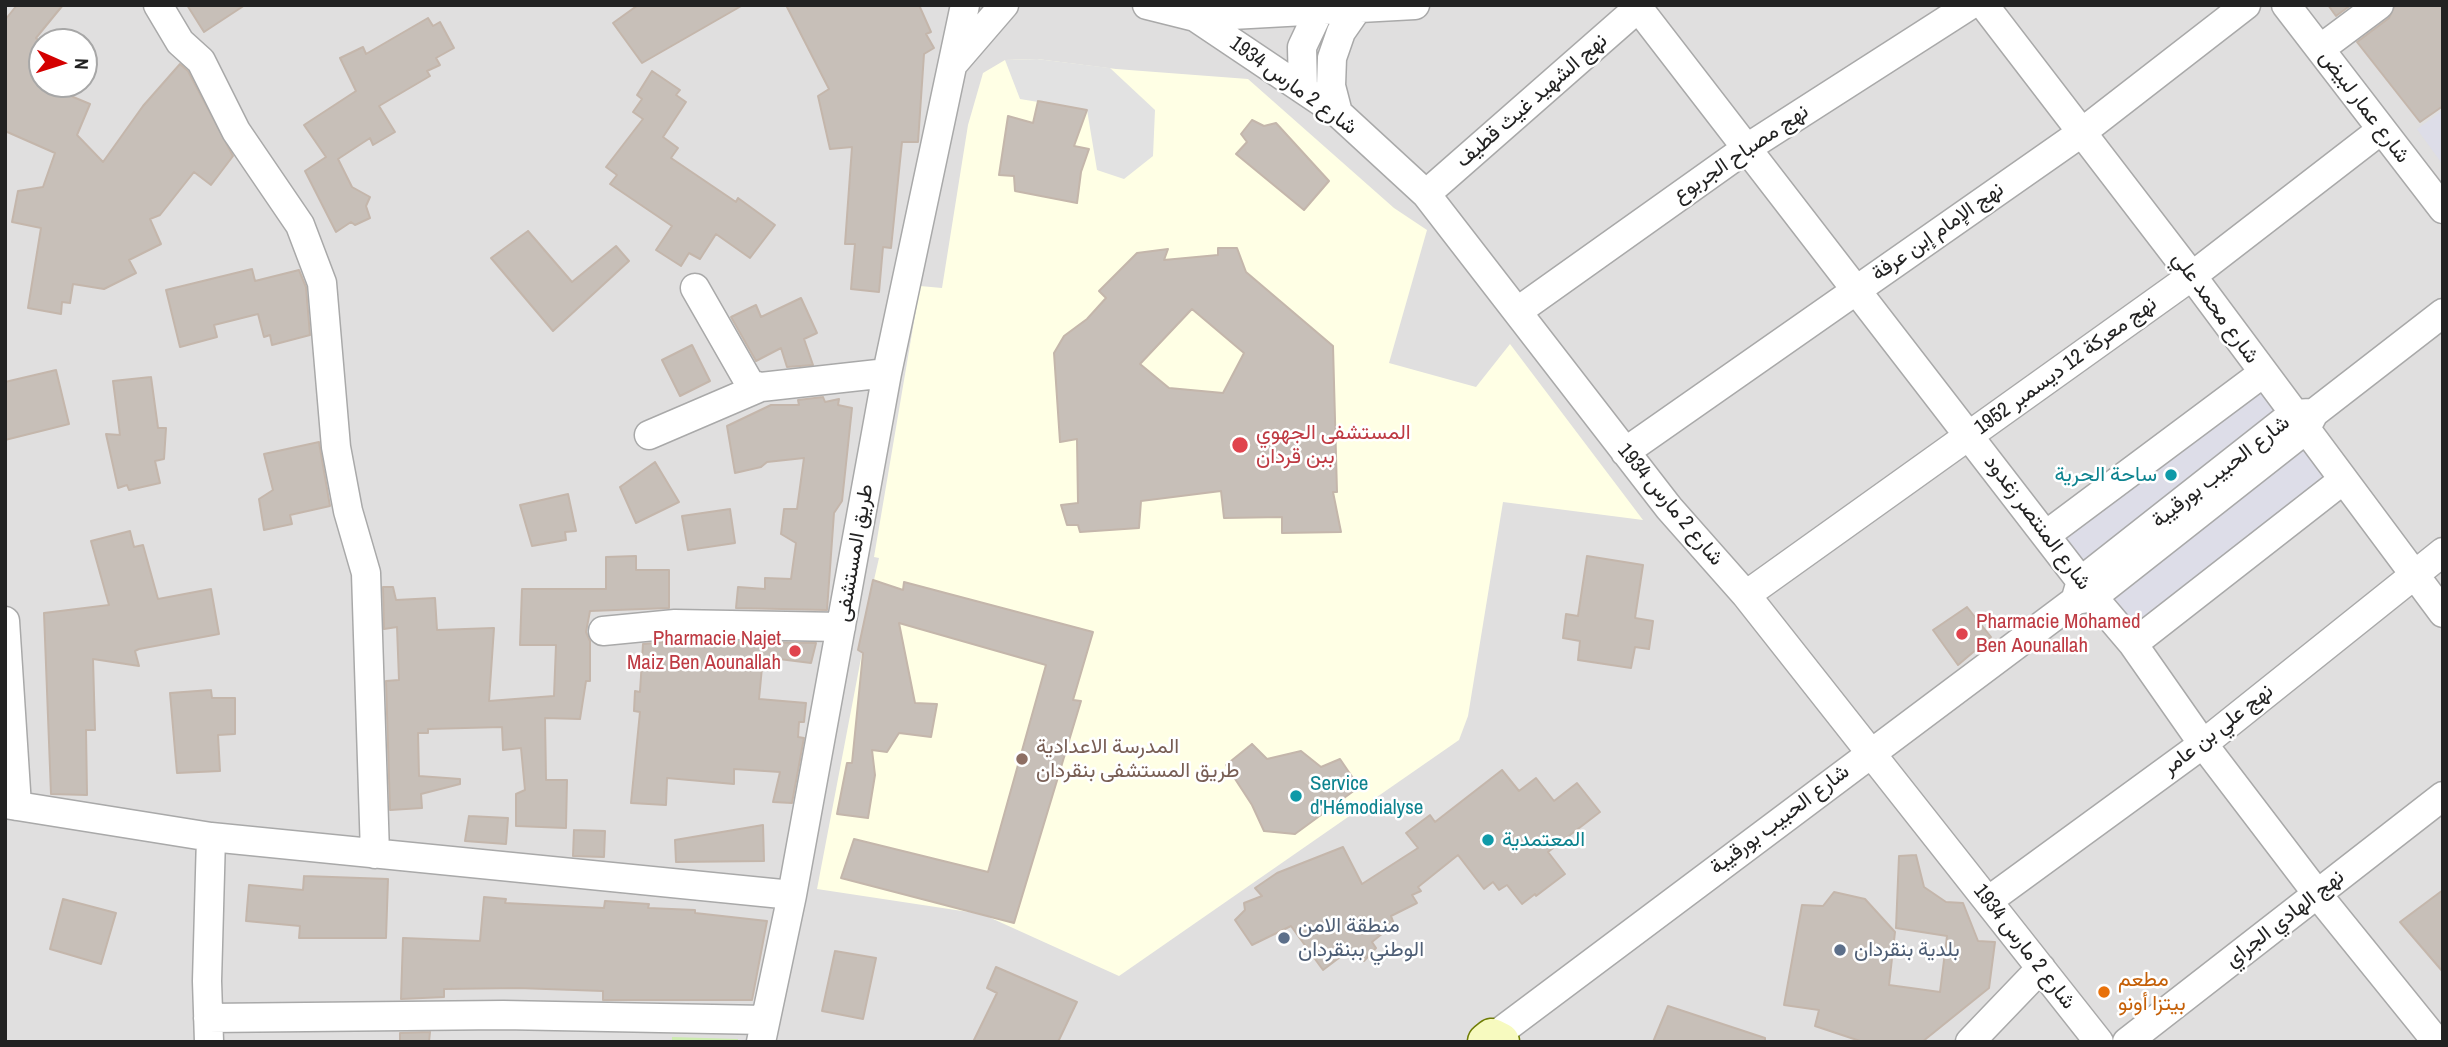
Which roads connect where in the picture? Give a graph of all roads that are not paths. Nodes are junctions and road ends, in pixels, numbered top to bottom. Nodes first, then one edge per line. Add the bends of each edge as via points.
1 (158, 5) edge
2 (965, 5) edge
3 (1004, 5) edge
4 (1415, 5) edge
5 (1970, 5) edge
6 (1984, 5) edge
7 (2246, 5) edge
8 (2286, 5) edge
9 (2379, 5) edge
10 (1149, 6) edge
11 (1637, 7) edge
12 (1357, 9) junction
13 (1320, 10) junction
14 (1188, 11) edge
15 (2320, 49) junction
16 (952, 65) junction
17 (1303, 89) junction
18 (1338, 113) junction
19 (2381, 130) junction
20 (2081, 133) junction
21 (1747, 148) junction
22 (1426, 194) junction
23 (2443, 209) edge
24 (2192, 276) junction
25 (695, 288) dead end
26 (1857, 288) junction
27 (1518, 311) junction
28 (2443, 313) edge
29 (887, 373) junction
30 (2263, 373) junction
31 (761, 387) junction
32 (2304, 419) junction
33 (649, 435) dead end
34 (1970, 435) junction
35 (1625, 452) junction
36 (2343, 480) junction
37 (2046, 536) junction
38 (2443, 552) edge
39 (2414, 574) junction
40 (2083, 593) junction
41 (1746, 595) junction
42 (2443, 613) edge
43 (5, 621) edge
44 (841, 627) junction
45 (603, 631) dead end
46 (2133, 644) junction
47 (2203, 744) junction
48 (1871, 751) junction
49 (2443, 796) edge
50 (11, 805) edge
51 (211, 836) junction
52 (375, 854) junction
53 (2318, 894) junction
54 (792, 895) junction
55 (1988, 901) junction
56 (2041, 968) junction
57 (209, 1030) edge
58 (763, 1031) edge
59 (1493, 1041) edge
60 (1969, 1042) edge
61 (2099, 1042) edge
62 (2127, 1042) edge
63 (2437, 1042) edge

1 - 52 street via 180,42 201,61 236,131 300,225 322,284 336,447 366,573
2 - 16 street, طريق المستشفى
3 - 16 street
4 - 12 street
5 - 21 street, نهج مصباح الجربوع
6 - 20 street, شارع محمد علي
7 - 20 street, نهج الإمام إبن عرفة
8 - 15 street, شارع عمار لبيض
9 - 15 street
10 - 14 street
11 - 21 street, شارع المنتصر زغدود
11 - 22 street, نهج الشهيد غيث قطيف
12 - 13 street
12 - 18 street via 1341,32 1332,58 1331,86
13 - 14 street
13 - 17 street via 1302,47
14 - 17 street, شارع 2 مارس 1934
15 - 19 street, شارع عمار لبيض
16 - 29 street, طريق المستشفى
17 - 18 street, شارع 2 مارس 1934
18 - 22 street, شارع 2 مارس 1934
19 - 23 street, شارع عمار لبيض
19 - 24 street, نهج معركة 12 ديسمبر 1952
20 - 24 street, شارع محمد علي
20 - 26 street, نهج الإمام إبن عرفة
21 - 26 street, شارع المنتصر زغدود
21 - 27 street, نهج مصباح الجربوع
22 - 27 street, شارع 2 مارس 1934
24 - 30 street, شارع محمد علي
24 - 34 street, نهج معركة 12 ديسمبر 1952
25 - 31 street via 743,378
26 - 34 street, شارع المنتصر زغدود
26 - 35 street, نهج الإمام إبن عرفة
27 - 35 street, شارع 2 مارس 1934
28 - 32 street, شارع الحبيب بورقيبة
29 - 31 street
29 - 44 street, طريق المستشفى
30 - 32 street, شارع محمد علي
30 - 37 street
31 - 33 street
32 - 36 street, شارع محمد علي
32 - 40 street, شارع الحبيب بورقيبة
34 - 37 street, شارع المنتصر زغدود
34 - 41 street, نهج معركة 12 ديسمبر 1952
35 - 41 street, شارع 2 مارس 1934
36 - 39 street, شارع محمد علي
36 - 46 street
37 - 40 street, شارع المنتصر زغدود
38 - 39 street, نهج علي بن عامر
39 - 42 street, شارع محمد علي
39 - 47 street, نهج علي بن عامر
40 - 46 street, شارع المنتصر زغدود
40 - 48 street, شارع الحبيب بورقيبة
41 - 48 street, شارع 2 مارس 1934
43 - 50 street
44 - 45 street via 675,624
44 - 54 street, طريق المستشفى
46 - 47 street, شارع المنتصر زغدود
47 - 53 street, شارع المنتصر زغدود
47 - 55 street, نهج علي بن عامر
48 - 55 street, شارع 2 مارس 1934
48 - 59 street, شارع الحبيب بورقيبة
49 - 53 street, نهج الهادي الجراي
50 - 51 street
51 - 52 street
51 - 57 street
52 - 54 street
53 - 62 street, نهج الهادي الجراي
53 - 63 street, شارع المنتصر زغدود
54 - 58 street, طريق المستشفى
55 - 56 street, شارع 2 مارس 1934
56 - 60 street
56 - 61 street, شارع 2 مارس 1934
57 - 58 street via 503,1015

